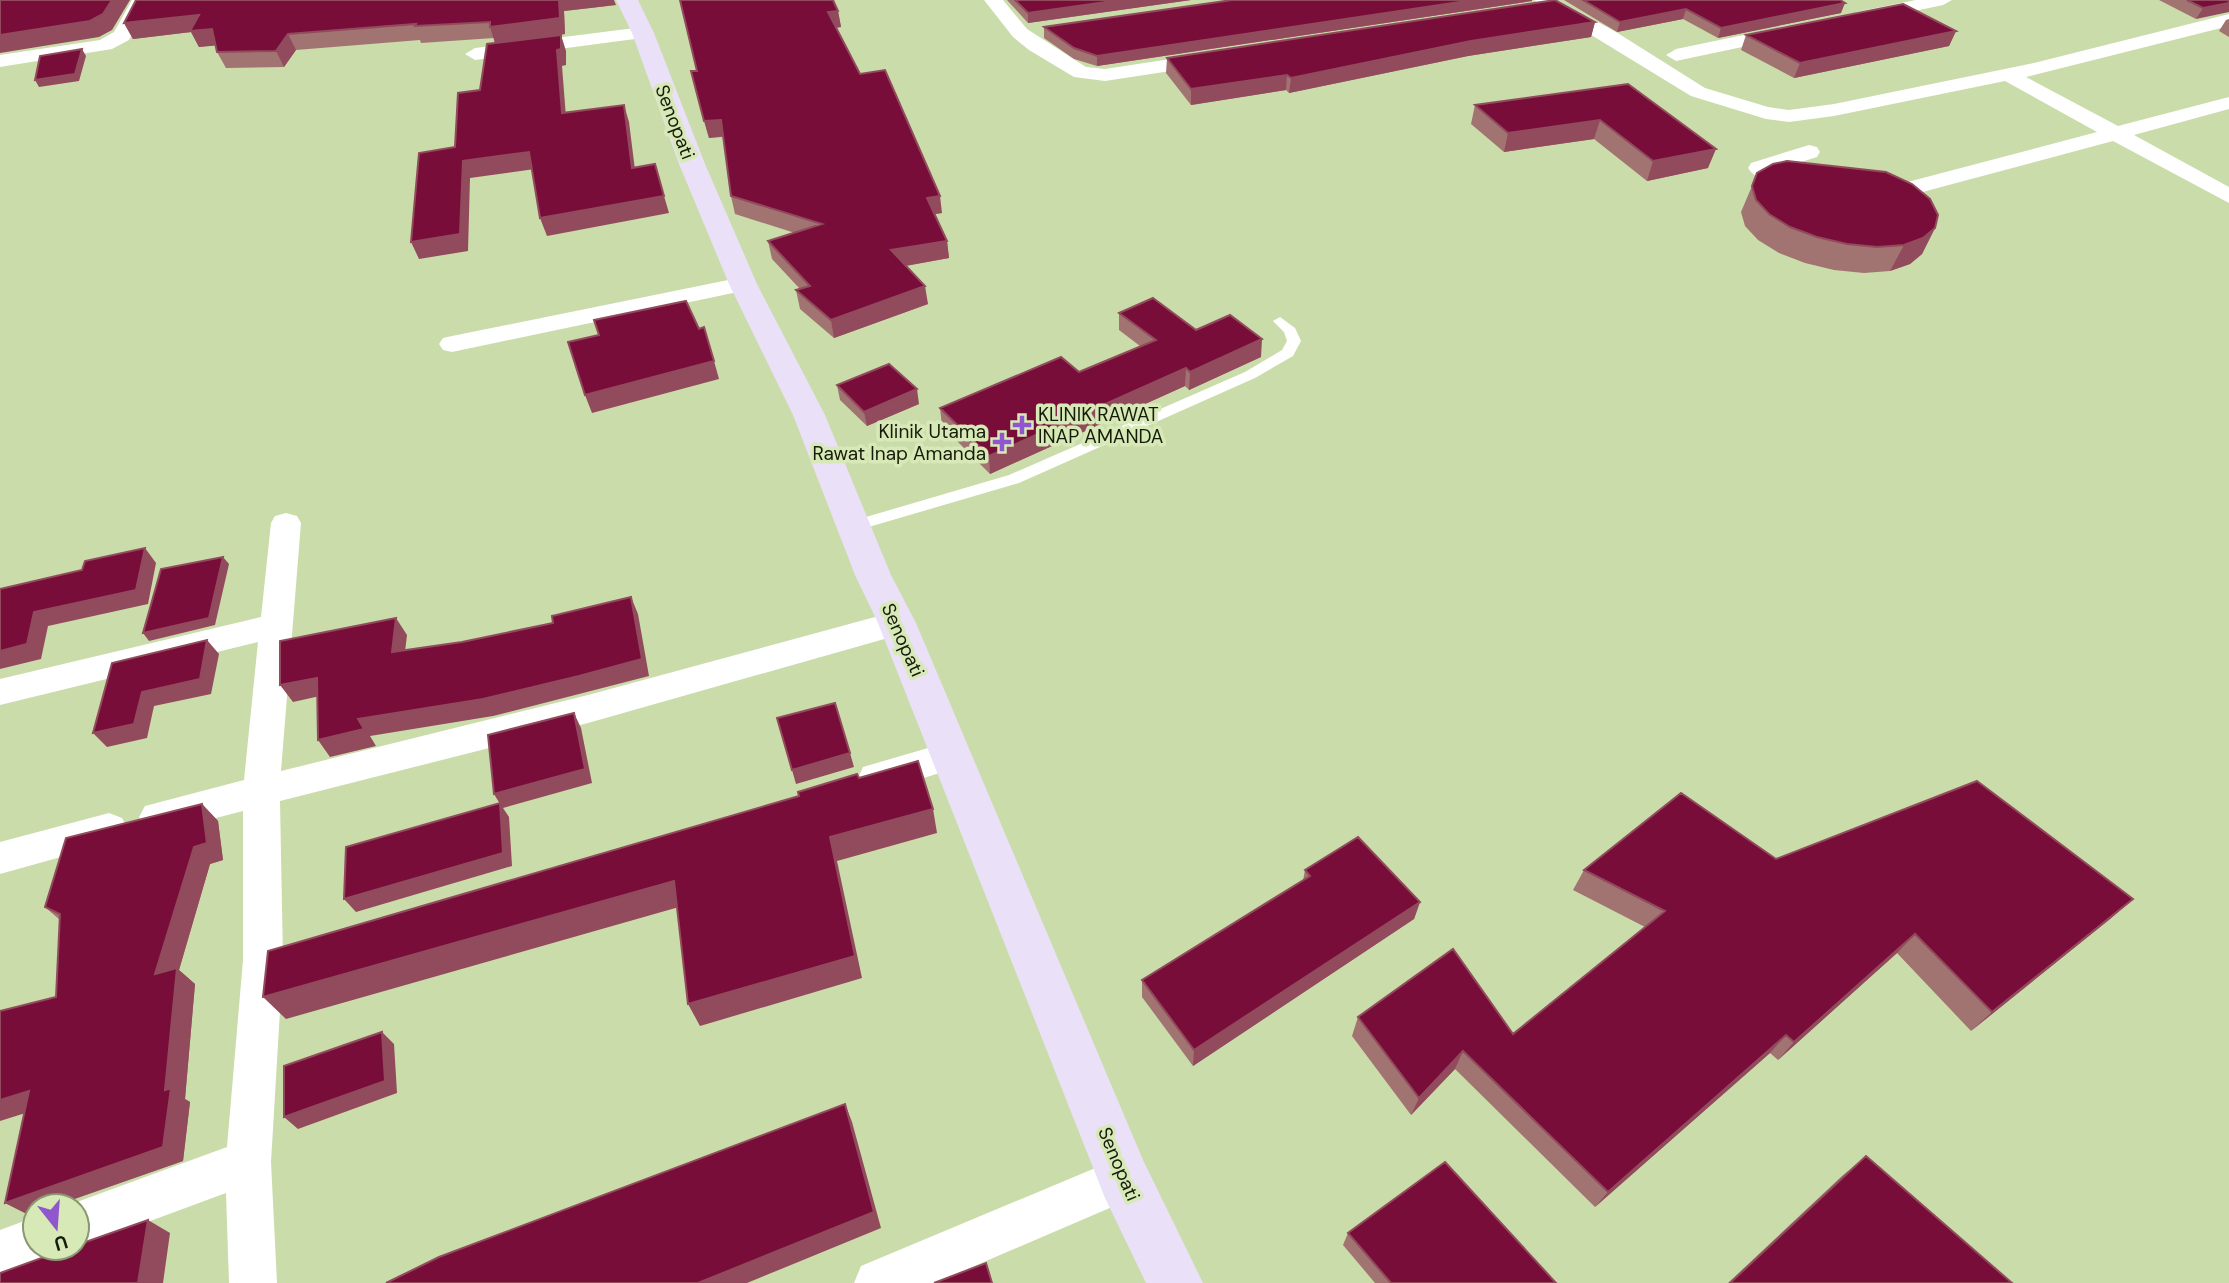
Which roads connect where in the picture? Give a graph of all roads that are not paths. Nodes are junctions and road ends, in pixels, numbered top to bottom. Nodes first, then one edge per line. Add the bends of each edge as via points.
1 (141, 0) edge
2 (993, 0) edge
3 (1943, 0) edge
4 (1549, 3) edge
5 (1522, 12) edge
6 (635, 17) edge
7 (1849, 19) edge
8 (2229, 20) edge
9 (1809, 28) edge
10 (1043, 30) edge
11 (1639, 31) edge
12 (1020, 33) junction
13 (1609, 36) junction
14 (1657, 43) dead end
15 (475, 54) dead end
16 (1676, 55) junction
17 (1224, 57) edge
18 (0, 61) edge
19 (2034, 69) junction
20 (2007, 74) junction
21 (1737, 102) junction
22 (2229, 103) edge
23 (2140, 128) junction
24 (2116, 133) junction
25 (1810, 152) dead end
26 (2229, 176) edge
27 (1822, 182) edge
28 (1846, 186) edge
29 (2229, 196) edge
30 (743, 284) junction
31 (1280, 321) dead end
32 (452, 344) dead end
33 (286, 523) dead end
34 (855, 526) junction
35 (897, 623) junction
36 (276, 626) junction
37 (0, 692) edge
38 (952, 755) junction
39 (846, 788) edge
40 (261, 790) junction
41 (0, 858) edge
42 (303, 948) edge
43 (263, 960) junction
44 (248, 1162) junction
45 (1124, 1179) junction
46 (91, 1220) edge
47 (21, 1246) edge
48 (0, 1254) edge
49 (253, 1283) edge
50 (878, 1283) edge
51 (1175, 1283) edge

1 - 18 street via 122,36 105,45
2 - 12 street
3 - 7 street
4 - 5 street
4 - 13 street
6 - 15 street
6 - 30 street, Senopati
8 - 19 street
9 - 16 street
10 - 12 street
11 - 13 street
12 - 17 street via 1074,71 1097,75
13 - 21 street via 1698,92
14 - 16 street
16 - 21 street via 1726,86
19 - 20 street
19 - 23 street
20 - 21 street via 1805,116 1766,113
20 - 24 street
22 - 23 street
23 - 24 street
23 - 26 street
24 - 28 street via 1900,191
24 - 29 street
25 - 27 street via 1759,168 1774,176
30 - 32 street
30 - 34 street, Senopati via 809,415
31 - 34 lane via 1294,341 1288,353 1250,374 1014,479
33 - 36 street
34 - 35 street, Senopati
35 - 38 street, Senopati
35 - 40 street via 587,709
36 - 37 street
36 - 40 street
38 - 39 street
38 - 45 street, Senopati
40 - 41 street
40 - 43 street
42 - 43 street
43 - 44 street
44 - 46 street
44 - 49 street
45 - 50 street
45 - 51 street, Senopati
47 - 48 street

